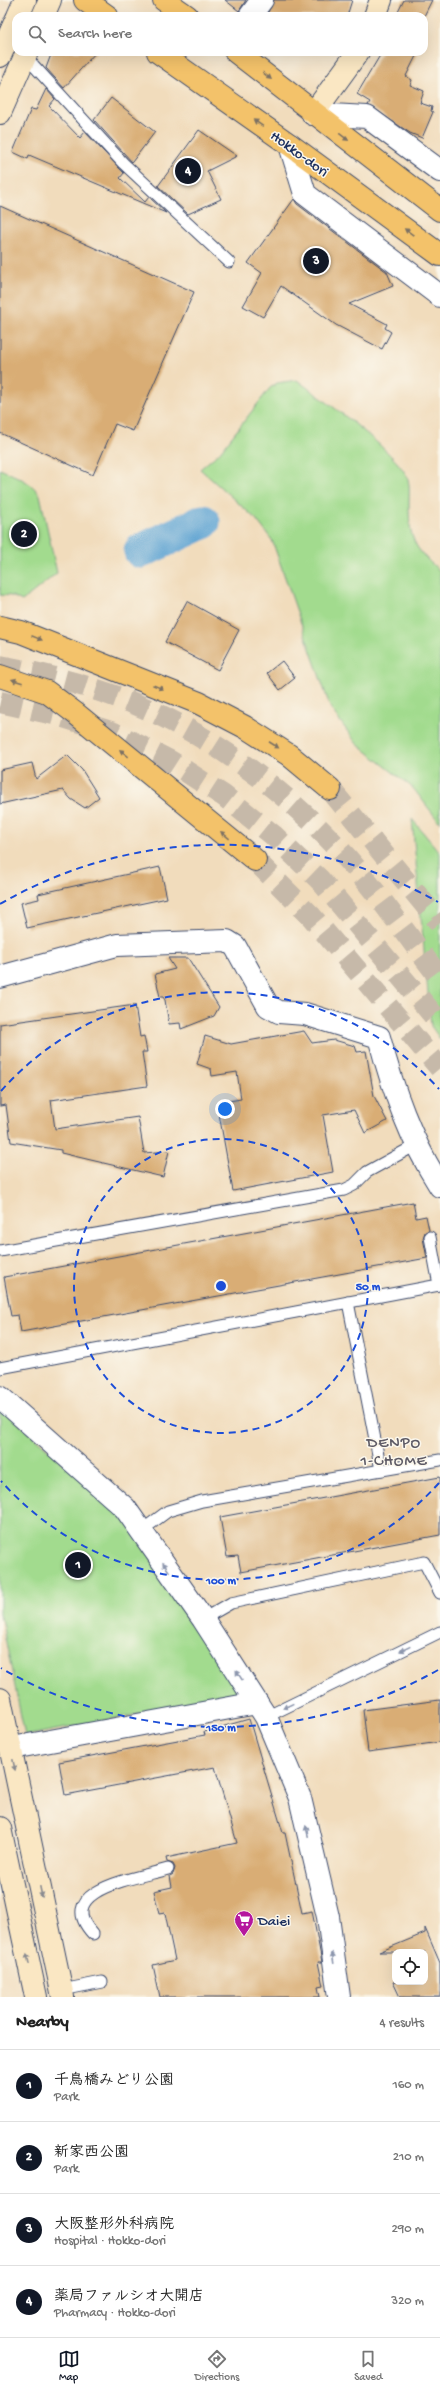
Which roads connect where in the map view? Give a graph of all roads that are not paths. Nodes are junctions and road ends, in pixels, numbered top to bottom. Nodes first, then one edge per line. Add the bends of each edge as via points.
1 (25, 0) edge
2 (50, 0) edge
3 (85, 0) edge
4 (164, 0) edge
5 (262, 0) edge
6 (381, 0) edge
7 (20, 12) edge
8 (45, 12) edge
9 (102, 12) edge
10 (181, 12) edge
11 (253, 12) edge
12 (376, 12) edge
13 (12, 29) edge
14 (0, 56) edge
15 (25, 56) edge
16 (28, 56) edge
17 (164, 56) edge
18 (241, 56) edge
19 (355, 56) edge
20 (0, 113) edge
21 (313, 114) junction
22 (290, 145) junction
23 (440, 171) edge
24 (440, 210) edge
25 (440, 255) edge
26 (229, 262) dead end
27 (440, 296) edge
28 (0, 627) edge
29 (0, 676) edge
30 (330, 790) tunnel mouth
31 (255, 860) tunnel mouth
32 (0, 977) edge
33 (416, 1145) junction
34 (440, 1186) edge
35 (430, 1237) dead end
36 (0, 1251) edge
37 (348, 1302) junction
38 (0, 1368) edge
39 (0, 1397) edge
40 (440, 1460) edge
41 (382, 1470) junction
42 (141, 1531) junction
43 (440, 1593) edge
44 (203, 1619) junction
45 (440, 1632) edge
46 (0, 1700) edge
47 (261, 1710) junction
48 (3, 1732) edge
49 (23, 1746) dead end
50 (0, 1828) edge
51 (168, 1869) dead end
52 (93, 1934) dead end
53 (102, 1982) dead end
54 (63, 1994) edge
55 (36, 1997) edge
56 (339, 1997) edge

1 - 7 street
2 - 8 street
3 - 9 main road
4 - 10 main road
5 - 11 street
6 - 12 street
13 - 14 street
15 - 20 street
16 - 26 lane via 122,163
22 -> 17 main road, Hokko-dori
18 -> 21 main road
19 - 21 street
21 - 23 street via 367,117
21 -> 24 main road
25 -> 22 main road, Hokko-dori
22 - 27 street via 304,194
28 -> 30 main road via 21,632 199,703 245,727 290,756
31 -> 29 main road via 47,692
32 - 33 street via 117,945 227,941 236,946 268,1006 279,1012 306,1014 379,1037 391,1083
33 - 34 street
33 - 36 lane via 368,1172 344,1190
35 - 37 lane via 439,1284
37 - 38 lane
37 - 41 lane
39 - 42 street via 125,1508
40 - 41 lane
41 - 42 lane via 202,1501 168,1511
44 -> 42 street
43 - 44 lane via 424,1562 231,1603
47 -> 44 street
45 -> 47 lane
46 - 48 street
47 - 49 street
56 -> 47 street via 328,1917 300,1798
48 -> 54 street
55 -> 50 street
51 - 52 lane via 94,1892 86,1898 81,1907 83,1923
53 - 54 lane

